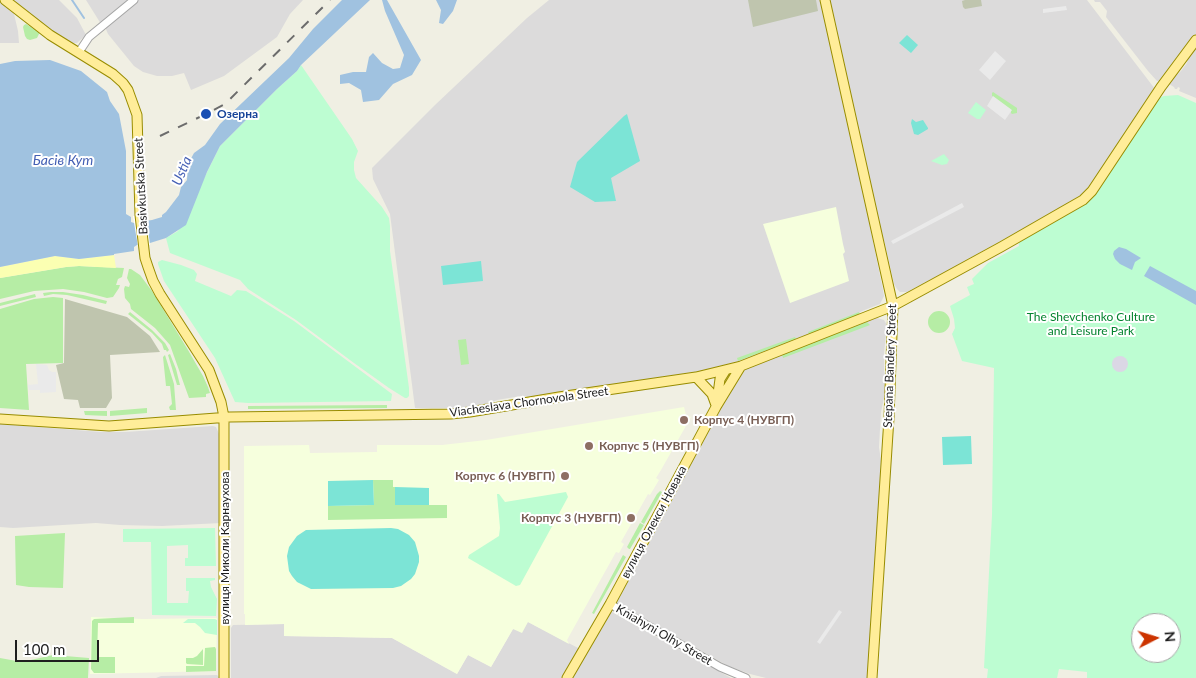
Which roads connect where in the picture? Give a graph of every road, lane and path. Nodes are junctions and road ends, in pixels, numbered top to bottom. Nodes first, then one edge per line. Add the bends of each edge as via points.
1 (5, 0) edge
2 (134, 0) edge
3 (825, 0) edge
4 (1196, 40) edge
5 (79, 52) junction
6 (893, 306) junction
7 (741, 366) junction
8 (725, 371) junction
9 (696, 377) junction
10 (729, 385) junction
11 (716, 407) junction
12 (224, 417) junction
13 (0, 420) edge
14 (610, 604) junction
15 (224, 678) edge
16 (567, 678) edge
17 (746, 678) edge
18 (872, 678) edge

1 - 5 main road, Basivkutska Street via 50,35
2 - 5 street via 88,37
3 - 6 main road, Stepana Bandery Street
4 - 6 main road, Viacheslava Chornovola Street via 1083,200
5 - 12 main road, Basivkutska Street via 113,74 128,90 137,114 140,215 145,258 160,294 209,370
6 - 7 main road, Viacheslava Chornovola Street
6 - 18 main road, Stepana Bandery Street
7 - 8 main road, Viacheslava Chornovola Street
7 - 10 main road, вулиця Олекси Новака
8 - 9 main road, Viacheslava Chornovola Street
8 - 10 main road
8 - 11 main road via 720,379
9 - 11 main road via 712,394
9 - 12 main road, Viacheslava Chornovola Street via 451,414
10 - 11 main road, вулиця Олекси Новака
11 - 14 main road, вулиця Олекси Новака
12 - 13 main road, Viacheslava Chornovola Street via 109,426
12 - 15 main road, вулиця Миколи Карнаухова
14 - 16 main road, вулиця Олекси Новака
14 - 17 street, Kniahyni Olhy Street via 720,667

